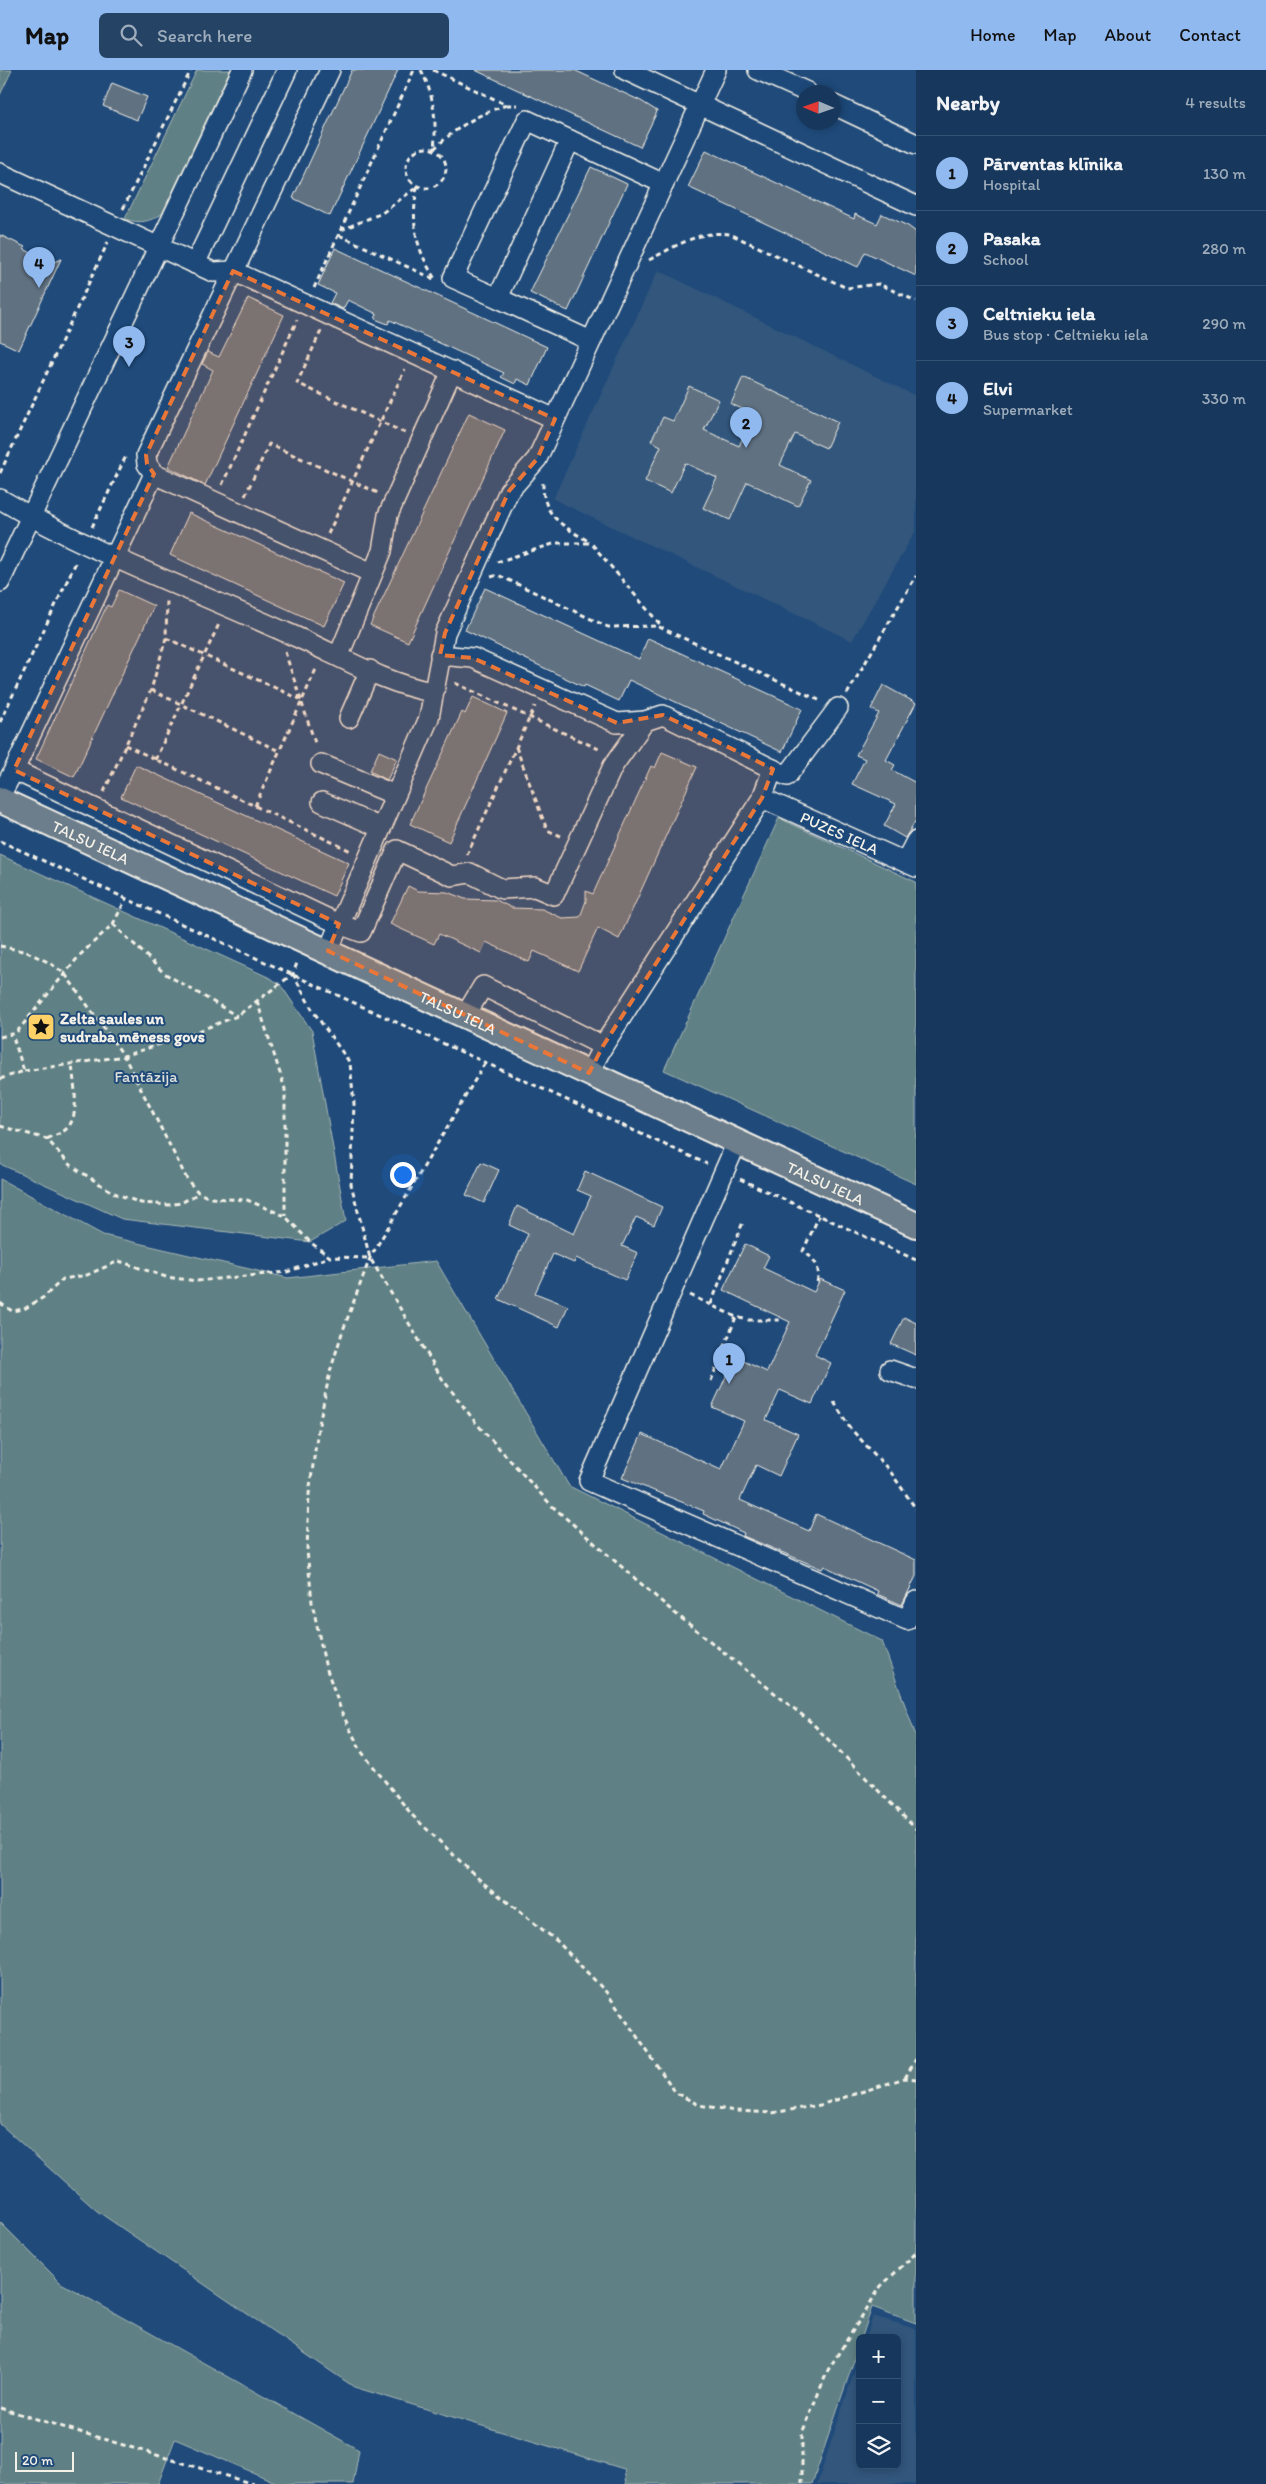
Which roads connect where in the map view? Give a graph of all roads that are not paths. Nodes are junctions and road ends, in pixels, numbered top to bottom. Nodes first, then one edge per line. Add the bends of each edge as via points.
1 (242, 70) edge
2 (287, 70) edge
3 (330, 70) edge
4 (625, 70) edge
5 (716, 70) edge
6 (768, 72) edge
7 (796, 86) edge
8 (700, 105) junction
9 (841, 108) edge
10 (570, 140) junction
11 (916, 144) edge
12 (0, 173) edge
13 (664, 184) junction
14 (916, 206) edge
15 (158, 247) junction
16 (195, 264) junction
17 (233, 271) junction
18 (498, 298) junction
19 (591, 341) junction
20 (452, 371) junction
21 (555, 419) junction
22 (154, 474) junction
23 (0, 499) edge
24 (31, 517) junction
25 (115, 556) junction
26 (372, 573) junction
27 (0, 582) edge
28 (332, 652) junction
29 (440, 655) junction
30 (370, 670) junction
31 (434, 683) junction
32 (838, 708) road end
33 (349, 718) dead end
34 (645, 721) junction
35 (321, 764) road end
36 (773, 769) junction
37 (14, 770) junction
38 (395, 795) junction
39 (0, 798) edge
40 (762, 798) junction
41 (322, 802) dead end
42 (378, 834) junction
43 (916, 841) edge
44 (397, 850) junction
45 (910, 865) edge
46 (339, 924) junction
47 (328, 951) junction
48 (465, 1016) junction
49 (603, 1046) junction
50 (589, 1073) junction
51 (736, 1142) junction
52 (916, 1225) edge
53 (890, 1370) dead end
54 (916, 1380) edge
55 (916, 1601) edge

1 - 15 street
2 - 16 street
3 - 17 street
4 - 8 street
5 - 8 street
6 - 7 street
8 - 13 street
8 - 14 street
9 - 11 street
10 - 13 street
10 - 18 street
10 - 18 street via 527,120 453,278
12 - 15 street
13 - 19 street
15 - 16 street
15 - 24 street
16 - 17 street via 214,272
17 - 20 street via 308,299 328,314
17 - 22 street via 146,454 147,464
18 - 19 street
19 - 21 street
20 - 21 street
20 - 26 street via 388,515 382,551
21 - 29 street via 537,458 509,491 445,633
22 - 25 street
22 - 26 street
23 - 24 street
24 - 25 street
24 - 27 street
25 - 28 street
25 - 37 street
26 - 28 street
28 - 30 street
29 - 31 street
29 - 34 street via 473,658 617,723
30 - 31 street via 404,687
30 - 33 street
31 - 38 street via 429,718
32 - 36 street via 787,776
34 - 36 street via 663,715
34 - 44 street via 613,766 554,895 535,887 502,889 470,873 452,876
35 - 38 street
36 - 40 street
37 - 39 street
37 - 46 street
38 - 42 street
39 - 47 main road, TALSU IELA
40 - 45 street, PUZES IELA
40 - 49 street
41 - 42 street
42 - 44 street
42 - 46 street
43 - 45 street
44 - 46 street via 362,932
46 - 47 street
47 - 48 main road, TALSU IELA
48 - 49 street via 483,986
48 - 50 main road, TALSU IELA
49 - 50 street
50 - 51 main road, TALSU IELA
51 - 52 main road, TALSU IELA
51 - 55 street via 589,1481 908,1620
53 - 54 street

